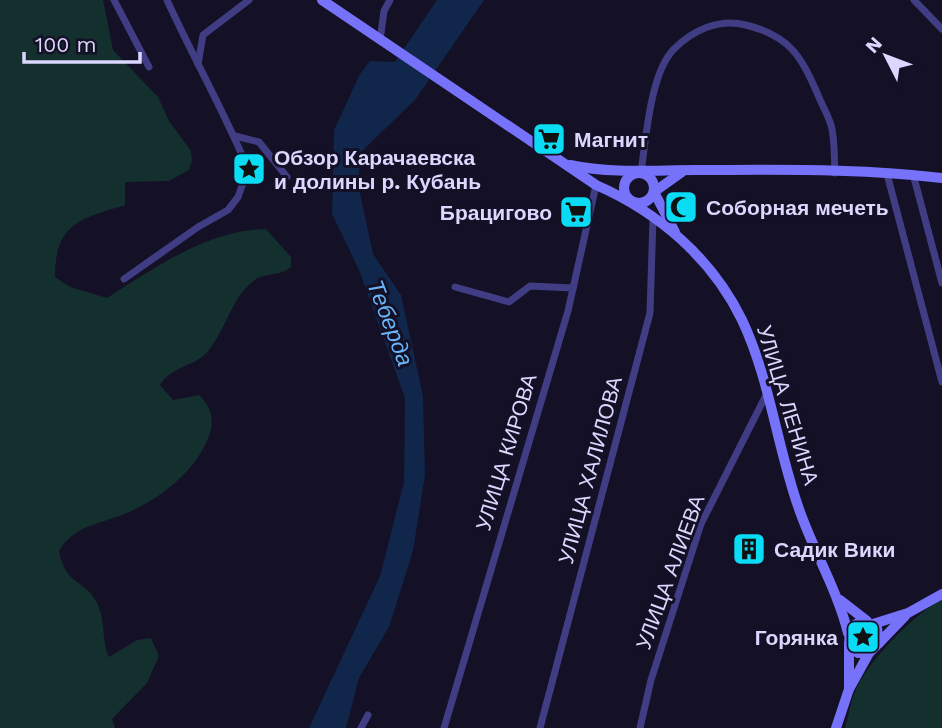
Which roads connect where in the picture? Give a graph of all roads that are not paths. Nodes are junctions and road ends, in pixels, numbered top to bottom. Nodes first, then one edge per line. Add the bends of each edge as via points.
1 (114, 0) edge
2 (167, 0) edge
3 (249, 0) edge
4 (322, 0) edge
5 (390, 0) edge
6 (914, 0) edge
7 (942, 29) edge
8 (380, 40) junction
9 (198, 64) junction
10 (149, 67) dead end
11 (234, 136) junction
12 (562, 163) junction
13 (687, 170) junction
14 (641, 172) junction
15 (835, 173) junction
16 (887, 174) junction
17 (913, 174) junction
18 (287, 177) dead end
19 (942, 178) edge
20 (596, 186) junction
21 (654, 192) junction
22 (630, 200) junction
23 (653, 218) junction
24 (677, 235) junction
25 (124, 279) dead end
26 (942, 283) edge
27 (455, 287) dead end
28 (573, 288) junction
29 (942, 382) edge
30 (766, 395) junction
31 (942, 594) edge
32 (840, 600) junction
33 (908, 613) junction
34 (870, 623) junction
35 (848, 633) junction
36 (879, 643) junction
37 (849, 645) junction
38 (869, 653) junction
39 (849, 689) junction
40 (368, 715) dead end
41 (362, 728) edge
42 (443, 728) edge
43 (540, 728) edge
44 (640, 728) edge
45 (835, 728) edge

1 - 10 street
2 - 9 street
3 - 9 street via 203,35
4 - 8 main road, УЛИЦА ЛЕНИНА
5 - 8 street
6 - 7 street
8 - 12 main road, УЛИЦА ЛЕНИНА
9 - 11 street
11 - 18 street via 259,142
11 - 25 street via 248,169 233,204
12 - 14 main road, УЛИЦА ЛЕНИНА via 592,170
12 - 20 main road, УЛИЦА ЛЕНИНА
13 - 14 main road, УЛИЦА ЛЕНИНА
13 - 15 main road, УЛИЦА ЛЕНИНА
13 - 21 main road
14 - 15 street via 662,68 673,50 689,38 710,25 730,21 767,30 786,41 802,60 831,125
14 - 21 main road via 650,178
14 - 22 main road via 626,181
15 - 16 main road, УЛИЦА ЛЕНИНА
16 - 17 main road, УЛИЦА ЛЕНИНА
16 - 29 street
17 - 19 main road, УЛИЦА ЛЕНИНА
17 - 26 street
20 - 22 main road, УЛИЦА ЛЕНИНА
20 - 28 street, УЛИЦА КИРОВА
21 - 22 main road via 644,202
21 - 24 main road, УЛИЦА ЛЕНИНА
22 - 23 main road, УЛИЦА ЛЕНИНА
23 - 24 main road, УЛИЦА ЛЕНИНА
23 - 43 street, УЛИЦА ХАЛИЛОВА via 650,313
24 - 30 main road, УЛИЦА ЛЕНИНА via 719,282 742,320
27 - 28 street via 509,302 530,286
28 - 42 street, УЛИЦА КИРОВА
30 - 32 main road, УЛИЦА ЛЕНИНА via 799,510
30 - 44 street, УЛИЦА АЛИЕВА via 701,524 648,688
31 - 33 main road
32 - 34 main road, УЛИЦА ЛЕНИНА
32 - 35 main road, УЛИЦА ЛЕНИНА
33 - 34 main road
33 - 36 main road
34 - 35 main road via 855,623
34 - 36 main road via 880,633
35 - 37 main road
36 - 38 main road
37 - 38 main road via 858,653
37 - 39 main road
38 - 39 main road
39 - 45 main road
40 - 41 street

